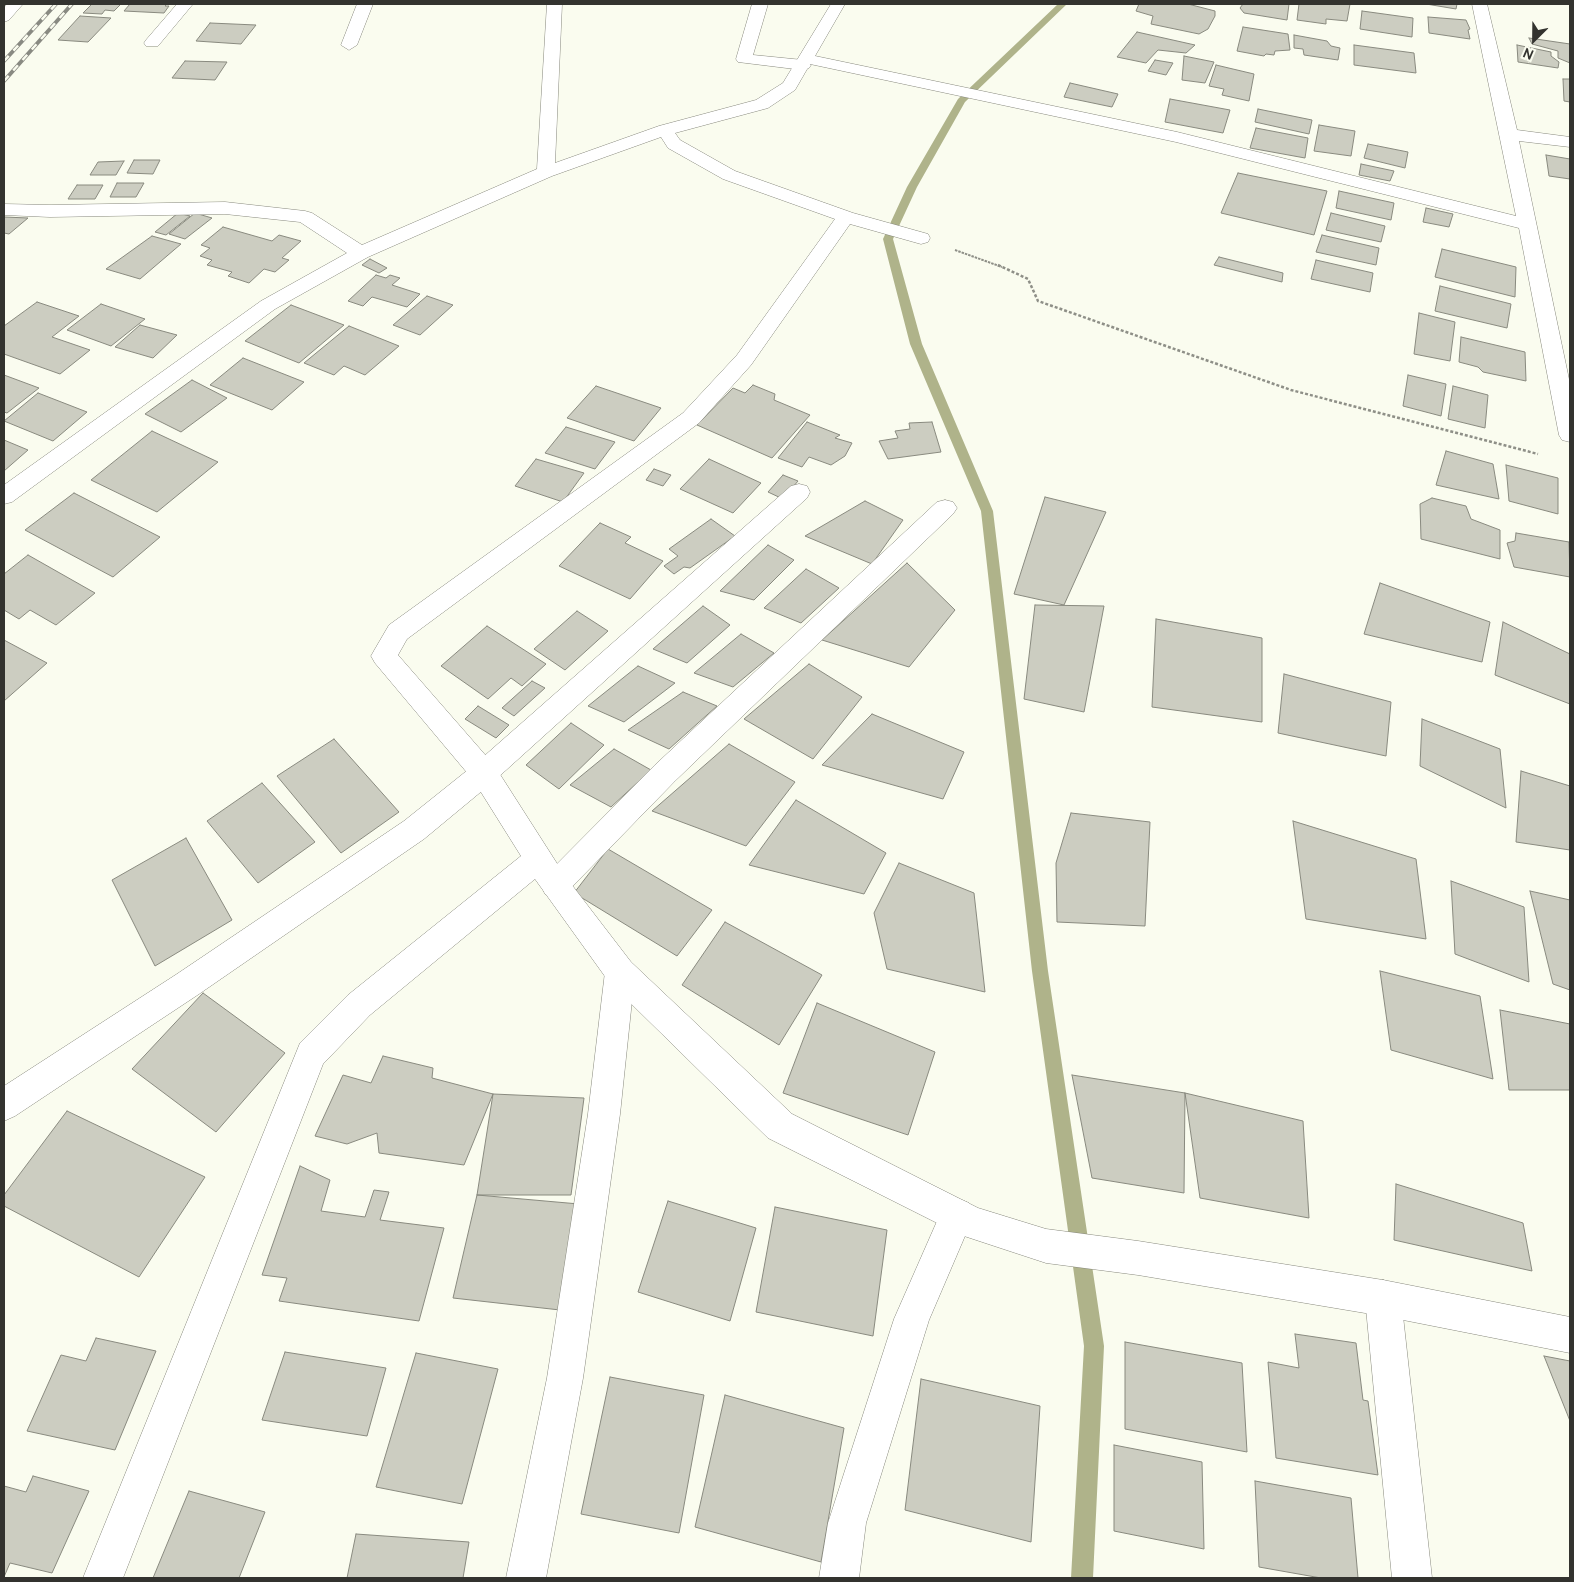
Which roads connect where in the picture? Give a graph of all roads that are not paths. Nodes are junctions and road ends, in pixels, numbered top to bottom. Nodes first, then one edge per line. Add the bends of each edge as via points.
1 (15, 4) edge
2 (185, 4) edge
3 (365, 4) edge
4 (554, 4) edge
5 (760, 4) edge
6 (838, 4) edge
7 (1480, 4) edge
8 (4, 17) edge
9 (152, 43) dead end
10 (349, 45) dead end
11 (805, 62) junction
12 (665, 130) junction
13 (1509, 134) junction
14 (1570, 142) edge
15 (546, 172) junction
16 (4, 209) edge
17 (846, 217) junction
18 (1528, 225) junction
19 (914, 236) road end
20 (361, 253) junction
21 (1570, 435) edge
22 (800, 492) dead end
23 (4, 496) edge
24 (945, 508) dead end
25 (484, 773) junction
26 (547, 872) junction
27 (620, 972) junction
28 (4, 1105) edge
29 (957, 1215) junction
30 (1383, 1298) junction
31 (1570, 1335) edge
32 (103, 1578) edge
33 (526, 1578) edge
34 (839, 1578) edge
35 (1412, 1578) edge

1 - 8 street
2 - 9 street
3 - 10 street
4 - 15 street
5 - 11 street via 744,60
6 - 11 street
7 - 13 street
11 - 12 street via 790,86 762,104
11 - 18 street via 1177,137
12 - 15 street
12 - 17 street via 674,144 729,174
13 - 14 street
13 - 18 street
15 - 20 street
16 - 20 street via 225,208 305,217
17 - 19 street
17 - 25 street via 744,360 691,418 398,632 384,656
18 - 21 street
20 - 23 street via 268,306
22 - 25 street
24 - 26 street via 665,773
25 - 26 street
25 - 28 street via 406,835
26 - 27 street
26 - 32 street via 359,1005 311,1054
27 - 29 street via 780,1126
27 - 33 street via 604,1114 565,1378
29 - 30 street via 1046,1246
29 - 34 street via 912,1319 847,1523
30 - 31 street
30 - 35 street

